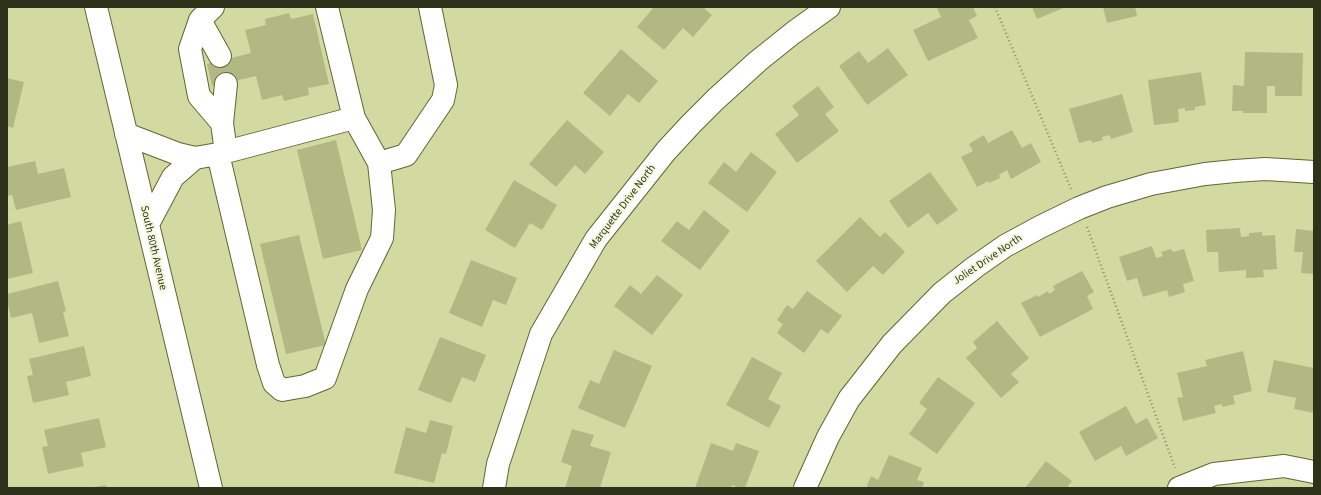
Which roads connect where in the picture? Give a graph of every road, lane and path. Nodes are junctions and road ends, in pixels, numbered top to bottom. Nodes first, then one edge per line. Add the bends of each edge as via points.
1 (96, 7) edge
2 (327, 7) edge
3 (430, 7) edge
4 (829, 7) edge
5 (995, 7) edge
6 (207, 13) edge
7 (220, 56) tunnel mouth
8 (226, 84) tunnel mouth
9 (354, 118) junction
10 (222, 122) junction
11 (126, 134) junction
12 (222, 153) junction
13 (195, 158) junction
14 (379, 163) junction
15 (1314, 172) edge
16 (1079, 208) junction
17 (148, 224) junction
18 (1314, 472) edge
19 (1180, 487) edge
20 (211, 488) edge
21 (494, 488) edge
22 (805, 488) edge

1 - 11 street, South 80th Avenue
2 - 9 street
3 - 14 street via 446,85 443,100 406,154
4 - 21 street, Marquette Drive North via 758,61 716,99 666,151 596,239 541,334 498,464
5 - 16 path
6 - 7 street
6 - 10 street via 190,49 198,96
8 - 10 street
9 - 12 street
9 - 14 street
10 - 12 street
11 - 13 street
11 - 17 street, South 80th Avenue
12 - 13 street
12 - 14 street via 268,365 274,383 282,390 305,386 325,378 357,289 382,238 384,210
13 - 17 street via 173,177
15 - 16 street, Joliet Drive North via 1265,169 1189,176 1126,191
16 - 19 path
16 - 22 street, Joliet Drive North via 1005,246 974,267 942,293 909,326 887,349 849,400 828,437
17 - 20 street, South 80th Avenue
18 - 19 street via 1284,466 1214,474

